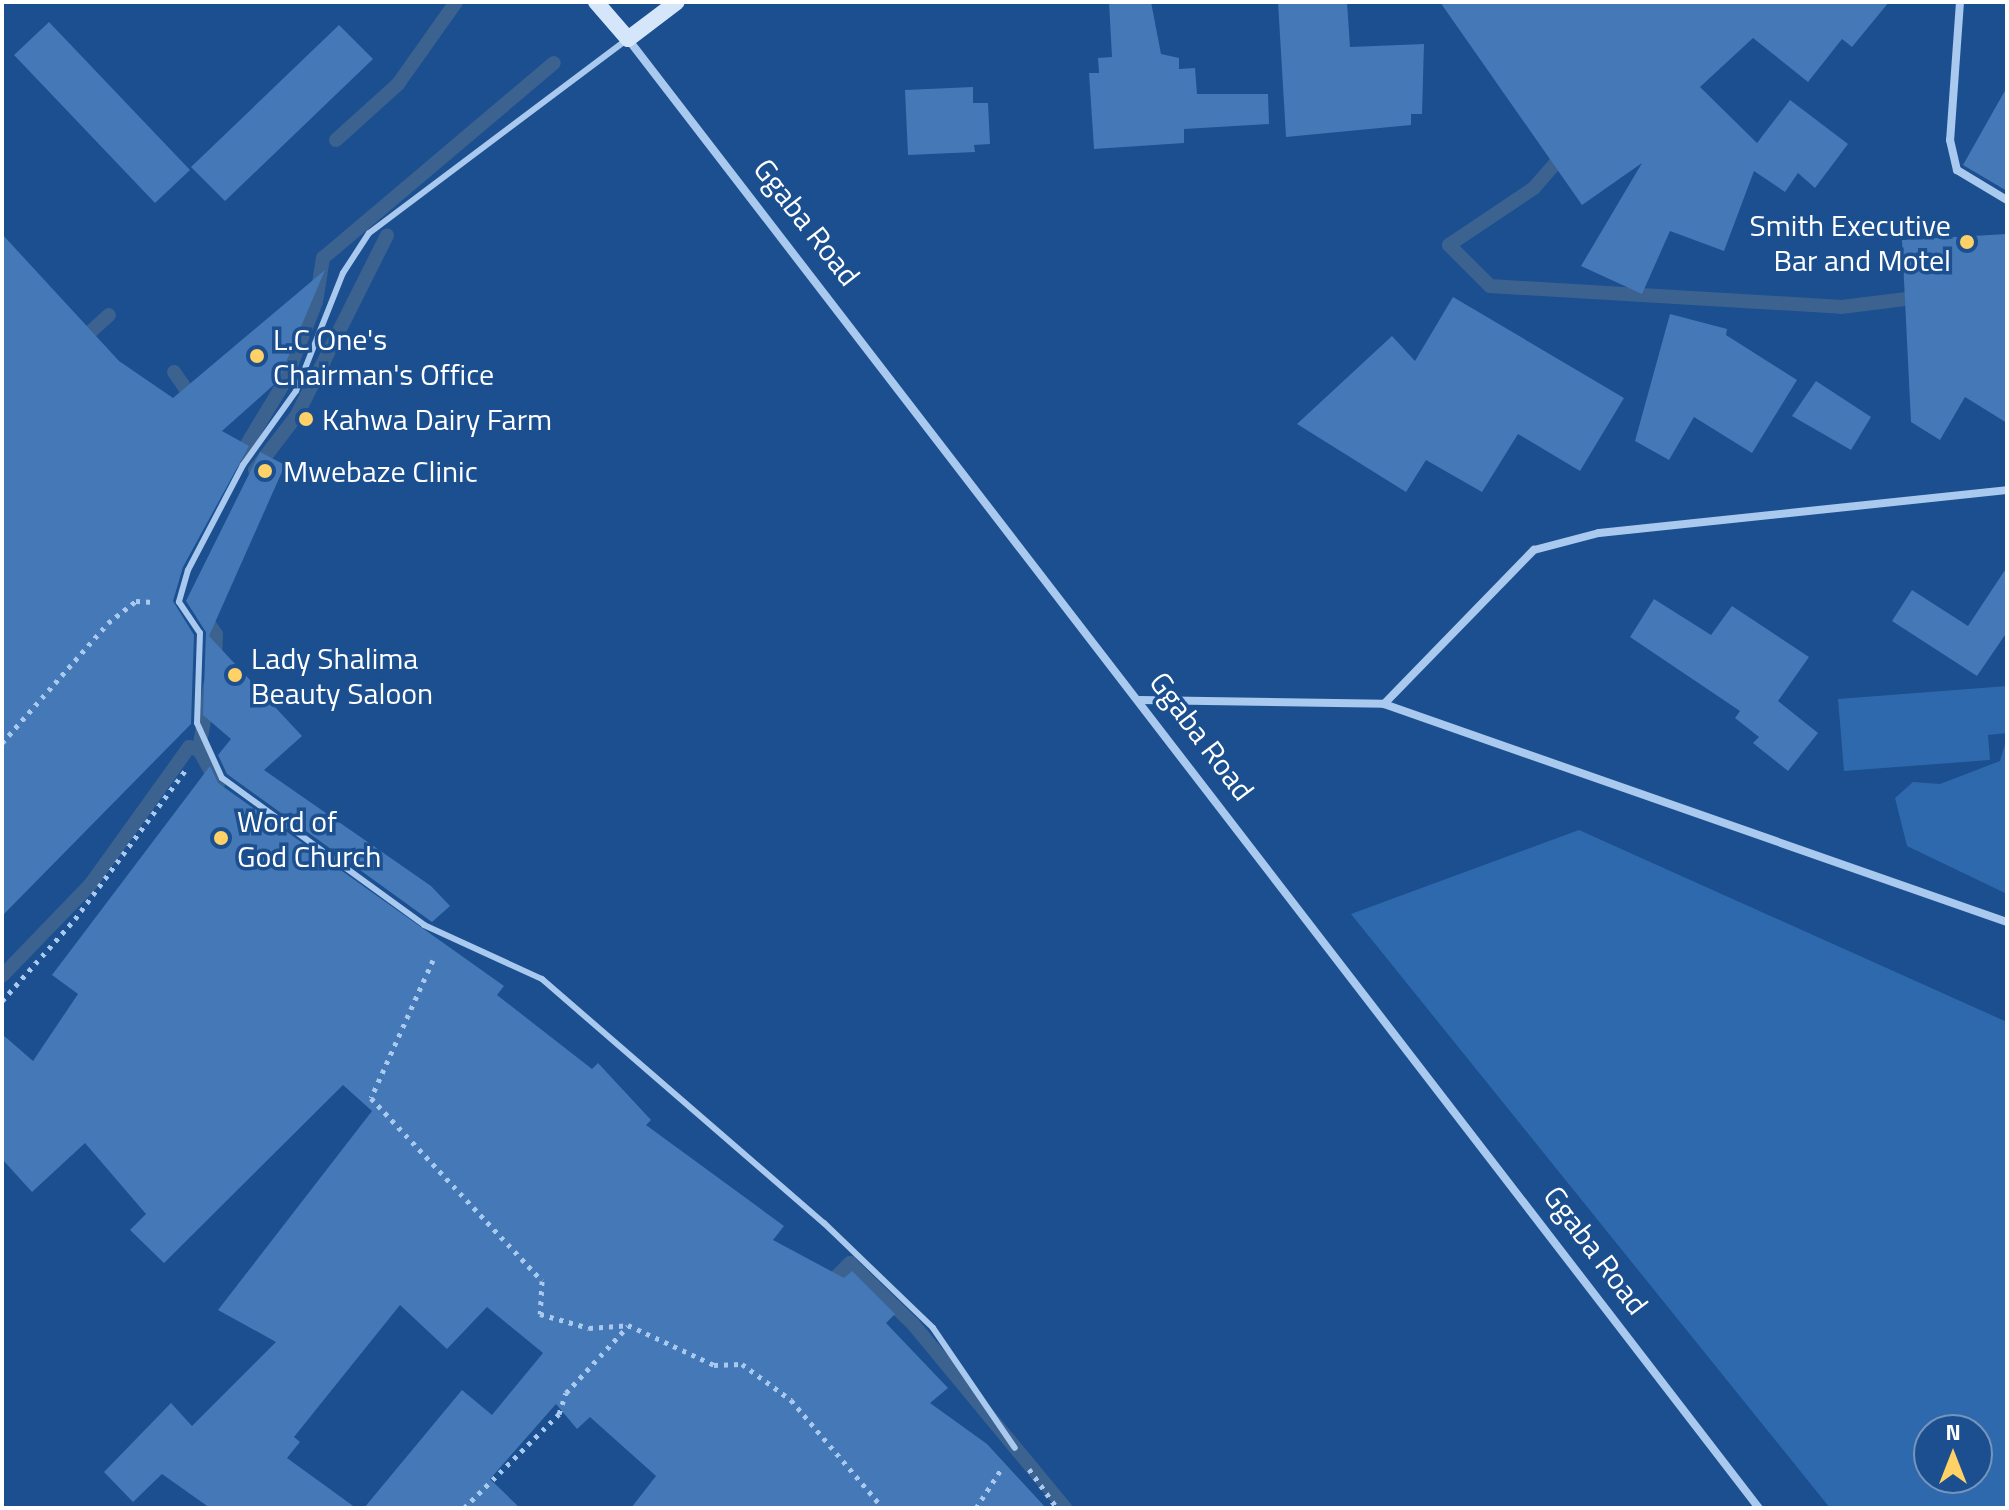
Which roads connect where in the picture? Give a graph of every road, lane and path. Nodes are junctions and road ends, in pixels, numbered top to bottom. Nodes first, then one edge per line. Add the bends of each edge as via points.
1 (596, 2) edge
2 (677, 2) edge
3 (1960, 2) edge
4 (628, 39) junction
5 (2007, 200) edge
6 (2007, 490) edge
7 (179, 602) junction
8 (1140, 700) junction
9 (1384, 704) junction
10 (2, 743) edge
11 (204, 744) junction
12 (2007, 922) edge
13 (446, 933) junction
14 (2, 1001) edge
15 (628, 1325) junction
16 (1015, 1448) dead end
17 (464, 1508) edge
18 (883, 1508) edge
19 (1759, 1508) edge

1 - 4 street, Ggaba Road
2 - 4 street
3 - 5 street via 1953,155 1957,170
4 - 7 lane via 369,233 343,273 296,391 216,512
4 - 8 street, Ggaba Road
6 - 9 street via 1599,533 1534,550
7 - 10 path via 136,601
7 - 11 lane via 200,633 196,697
8 - 9 street
8 - 19 street, Ggaba Road
9 - 12 street
11 - 13 lane via 222,778 424,925
11 - 14 path via 75,919
13 - 15 path via 371,1098 542,1281 540,1314 589,1328
13 - 16 lane via 542,979 824,1223 933,1328
15 - 17 path via 566,1393 559,1414
15 - 18 path via 686,1355 714,1365 742,1364 759,1376 791,1400

